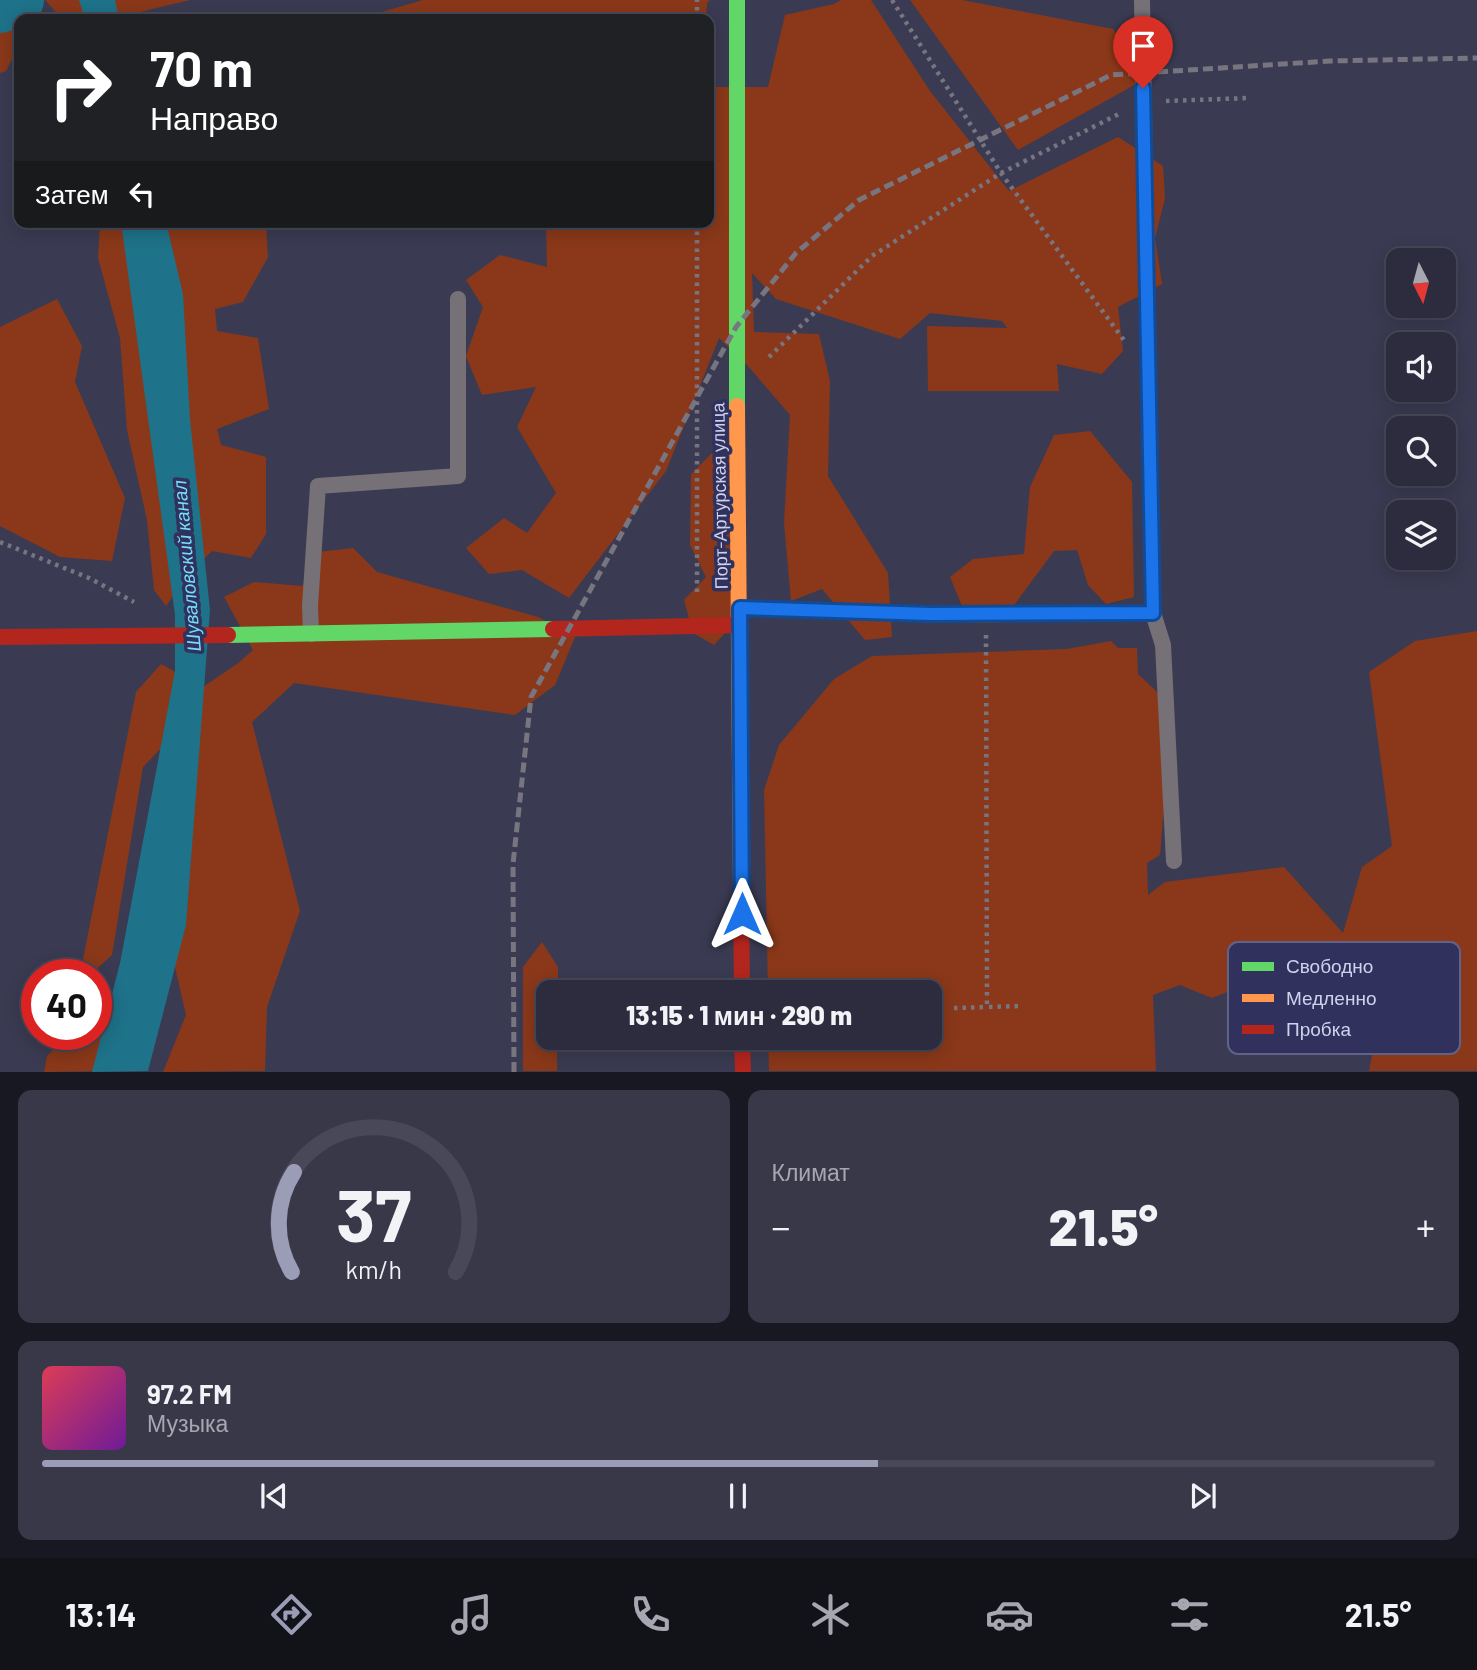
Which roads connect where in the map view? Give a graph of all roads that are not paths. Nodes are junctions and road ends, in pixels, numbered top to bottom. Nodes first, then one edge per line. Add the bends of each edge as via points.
1 (737, 0) edge
2 (1142, 0) edge
3 (458, 299) dead end
4 (740, 608) junction
5 (1153, 613) junction
6 (740, 625) junction
7 (311, 634) junction
8 (0, 637) edge
9 (1174, 861) dead end
10 (742, 980) edge
11 (742, 1050) edge
12 (743, 1072) edge

1 - 4 street, Порт-Артурская улица
2 - 5 lane
3 - 7 lane via 458,476 318,486
4 - 5 lane
4 - 6 street, Порт-Артурская улица
5 - 9 lane via 1163,645
6 - 7 street
6 - 10 street, Порт-Артурская улица
7 - 8 street
11 - 12 street

